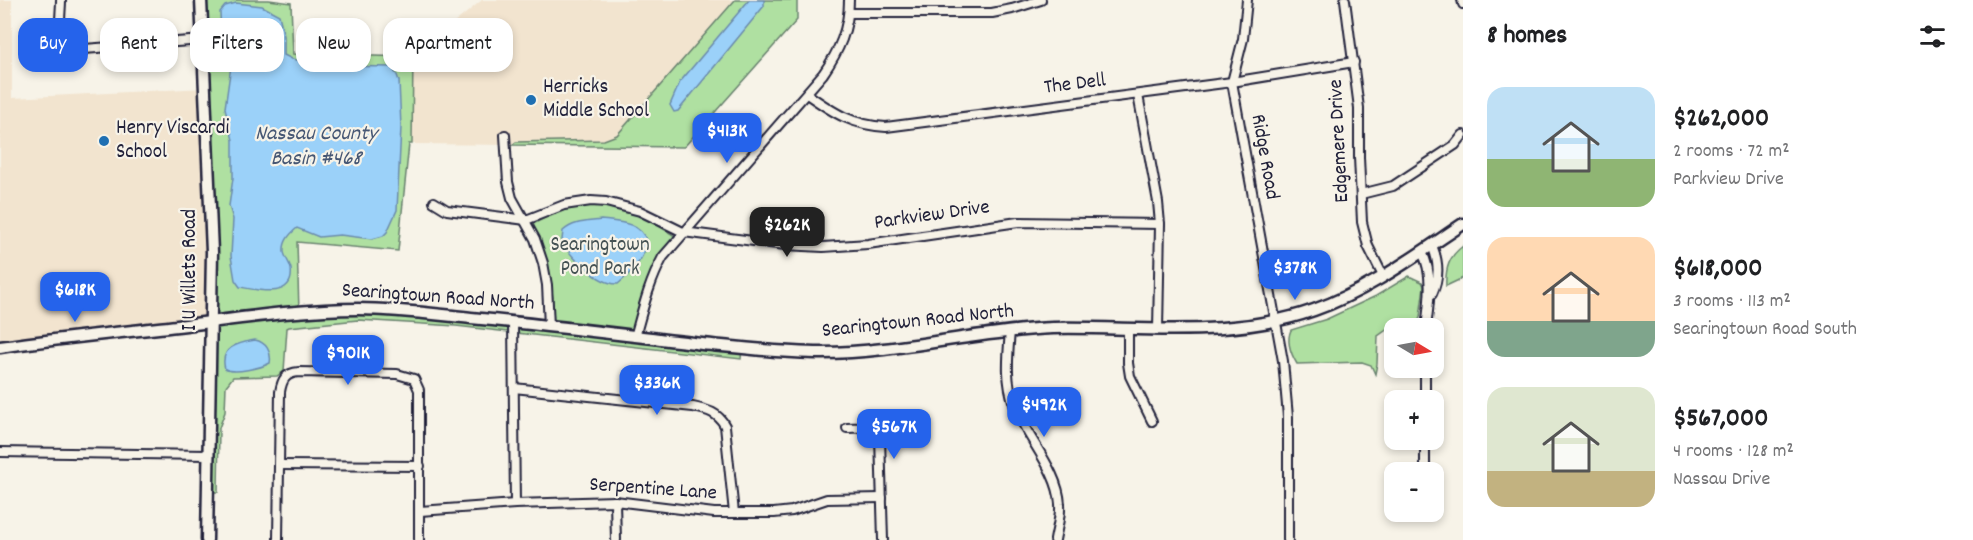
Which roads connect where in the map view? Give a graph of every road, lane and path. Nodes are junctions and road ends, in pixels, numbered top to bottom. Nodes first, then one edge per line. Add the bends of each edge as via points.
1 (61, 0) edge
2 (201, 0) edge
3 (849, 0) edge
4 (1041, 0) edge
5 (1247, 0) edge
6 (1345, 0) edge
7 (849, 14) junction
8 (202, 18) edge
9 (190, 41) edge
10 (1354, 62) junction
11 (204, 72) edge
12 (1232, 82) junction
13 (807, 94) junction
14 (1138, 95) junction
15 (505, 135) dead end
16 (1463, 135) edge
17 (1360, 194) junction
18 (434, 202) dead end
19 (526, 220) junction
20 (1463, 224) edge
21 (1160, 225) junction
22 (683, 232) junction
23 (1432, 245) junction
24 (1422, 252) junction
25 (1383, 276) junction
26 (1429, 301) junction
27 (1427, 318) edge
28 (1276, 321) junction
29 (210, 322) junction
30 (513, 322) junction
31 (549, 326) junction
32 (1128, 330) junction
33 (1158, 330) junction
34 (1010, 331) junction
35 (635, 337) junction
36 (0, 347) edge
37 (514, 388) junction
38 (1152, 421) dead end
39 (847, 428) dead end
40 (0, 452) edge
41 (208, 455) junction
42 (279, 465) junction
43 (420, 466) junction
44 (882, 498) junction
45 (615, 501) junction
46 (515, 504) junction
47 (420, 510) junction
48 (735, 513) junction
49 (207, 540) edge
50 (278, 540) edge
51 (419, 540) edge
52 (616, 540) edge
53 (883, 540) edge
54 (1055, 540) edge
55 (1288, 540) edge

1 - 9 street via 61,37 71,50
2 - 8 main road, I U Willets Road
3 - 7 street
4 - 7 street via 992,13
5 - 12 street, Ridge Road via 1244,39
6 - 10 street, Edgemere Drive
7 - 13 street via 836,56
10 - 12 street, The Dell
10 - 17 street, Edgemere Drive
11 - 29 main road, I U Willets Road via 212,252
12 - 14 street, The Dell
12 - 28 street, Ridge Road
13 - 14 street, The Dell via 850,121 886,127
13 - 22 street
14 - 21 street
15 - 19 street via 508,182 512,198
16 - 17 street via 1455,145 1393,186
17 - 25 street, Edgemere Drive via 1365,234
18 - 19 street, Parkview Drive via 447,210
19 - 22 street, Parkview Drive via 564,205 606,202 640,211
19 - 31 street via 543,263
20 - 23 main road, Searingtown Road North
21 - 22 street, Parkview Drive via 1018,222 823,247
21 - 33 street
22 - 35 street via 652,277
23 - 24 main road, Searingtown Road North
23 - 26 street via 1438,266
24 - 25 main road, Searingtown Road North
24 - 26 street via 1429,271
25 - 28 main road, Searingtown Road North via 1332,303
26 - 27 street
28 - 33 main road, Searingtown Road North
28 - 55 street, Ridge Road via 1288,417
29 - 30 main road, Searingtown Road North via 356,309
29 - 36 main road, Searingtown Road North
29 - 41 main road, I U Willets Road
30 - 31 main road, Searingtown Road North
30 - 37 street
31 - 35 main road, Searingtown Road North
32 - 33 main road, Searingtown Road North
32 - 34 main road, Searingtown Road North
32 - 38 street via 1130,376
34 - 35 main road, Searingtown Road North via 821,353
34 - 54 street via 1009,389 1059,497
37 - 46 street
37 - 48 street via 712,411 725,426
39 - 44 street via 878,433
40 - 41 street
41 - 49 main road, I U Willets Road
42 - 43 street
42 - 43 street via 281,384 288,374 299,372 398,374 414,379 418,385
42 - 50 street
43 - 47 street
44 - 48 street, Serpentine Lane via 837,498 792,511
44 - 53 street
45 - 46 street, Serpentine Lane
45 - 48 street, Serpentine Lane
45 - 52 street
46 - 47 street, Serpentine Lane
47 - 51 street

